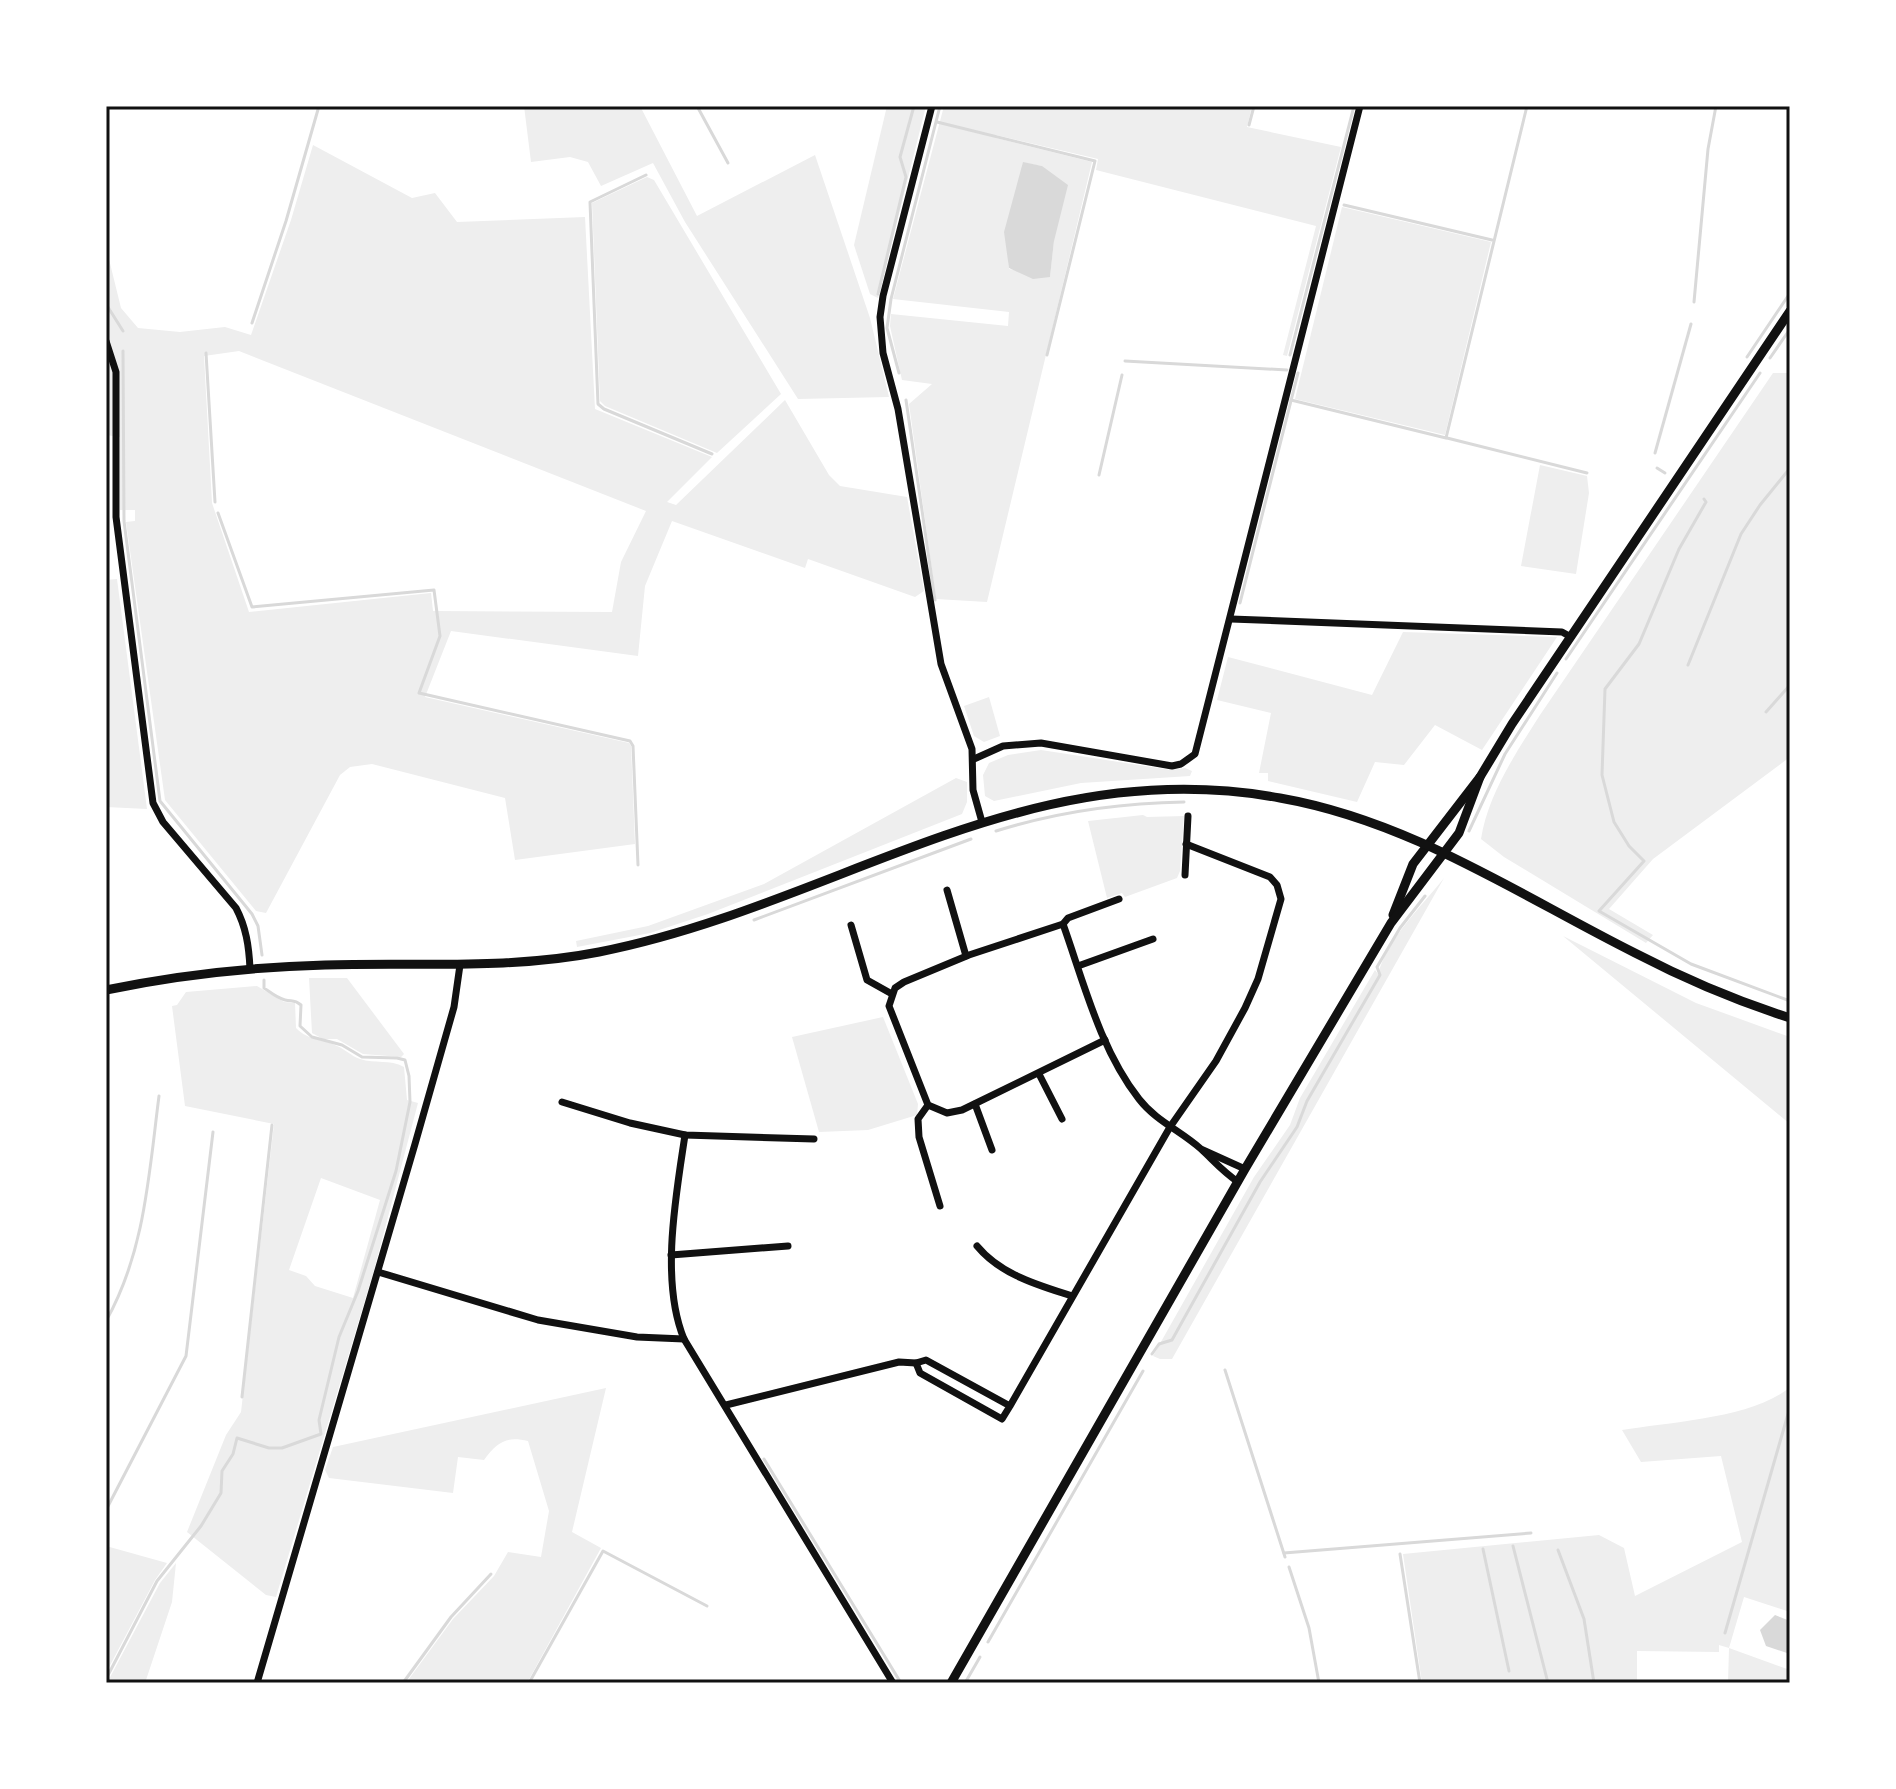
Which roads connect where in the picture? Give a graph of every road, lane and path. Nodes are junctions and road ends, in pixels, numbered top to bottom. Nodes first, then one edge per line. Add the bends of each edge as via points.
1 (932, 106) edge
2 (1360, 106) edge
3 (1790, 311) edge
4 (106, 341) edge
5 (1231, 619) junction
6 (1571, 637) junction
7 (974, 759) junction
8 (1480, 777) junction
9 (1188, 816) dead end
10 (982, 822) junction
11 (1186, 844) junction
12 (1427, 844) junction
13 (1445, 852) junction
14 (1185, 875) dead end
15 (947, 890) dead end
16 (1119, 899) dead end
17 (1391, 923) junction
18 (1063, 924) junction
19 (851, 925) dead end
20 (1153, 939) dead end
21 (966, 956) junction
22 (460, 965) junction
23 (1078, 966) junction
24 (250, 969) junction
25 (106, 990) edge
26 (892, 994) junction
27 (1790, 1018) edge
28 (1105, 1040) junction
29 (1039, 1074) junction
30 (562, 1102) dead end
31 (975, 1104) junction
32 (928, 1105) junction
33 (1062, 1119) dead end
34 (1170, 1127) junction
35 (685, 1135) junction
36 (814, 1139) dead end
37 (992, 1150) dead end
38 (1201, 1150) junction
39 (1245, 1169) junction
40 (1238, 1182) junction
41 (940, 1206) dead end
42 (788, 1246) dead end
43 (977, 1246) dead end
44 (671, 1255) junction
45 (378, 1272) junction
46 (1072, 1296) junction
47 (684, 1339) junction
48 (916, 1363) junction
49 (726, 1405) junction
50 (1010, 1406) junction
51 (257, 1683) edge
52 (893, 1683) edge
53 (951, 1683) edge

1 - 7 street via 880,317 941,664
2 - 5 street
3 - 6 main road
4 - 24 street via 116,372 116,517 153,803 236,908
5 - 6 street via 1562,632
5 - 7 street via 1199,746 1190,760 1172,766 1041,743 1003,746
6 - 8 main road
7 - 10 street via 973,790
8 - 12 main road
8 - 13 main road via 1459,833
9 - 11 street
10 - 12 main road via 1085,796 1193,788 1310,803
10 - 22 main road via 658,939 560,959
11 - 14 street
11 - 34 street via 1270,877 1281,899 1245,1008
12 - 13 main road
12 - 17 main road via 1413,864
13 - 17 main road
13 - 27 main road via 1703,986
15 - 21 street
16 - 18 street
17 - 39 main road
18 - 21 street
18 - 23 street
19 - 26 street via 867,980
20 - 23 street
21 - 26 street via 904,982
22 - 24 main road
22 - 45 street via 454,1007
23 - 28 street
24 - 25 main road
26 - 32 street via 889,1006
28 - 29 street
28 - 34 street via 1139,1100
29 - 31 street
29 - 33 street
30 - 35 street
31 - 32 street via 947,1113
31 - 37 street
32 - 41 street via 918,1119 919,1137
34 - 38 street
34 - 46 street
35 - 36 street
35 - 44 street
38 - 39 street
38 - 40 street
39 - 40 main road
40 - 53 main road
42 - 44 street
43 - 46 street via 1005,1270
44 - 47 street
45 - 47 street via 538,1320 637,1337
45 - 51 street
46 - 50 street
47 - 49 street
48 - 49 street via 899,1362
48 - 50 street via 926,1360
48 - 50 street via 920,1373 1002,1419
49 - 52 street

